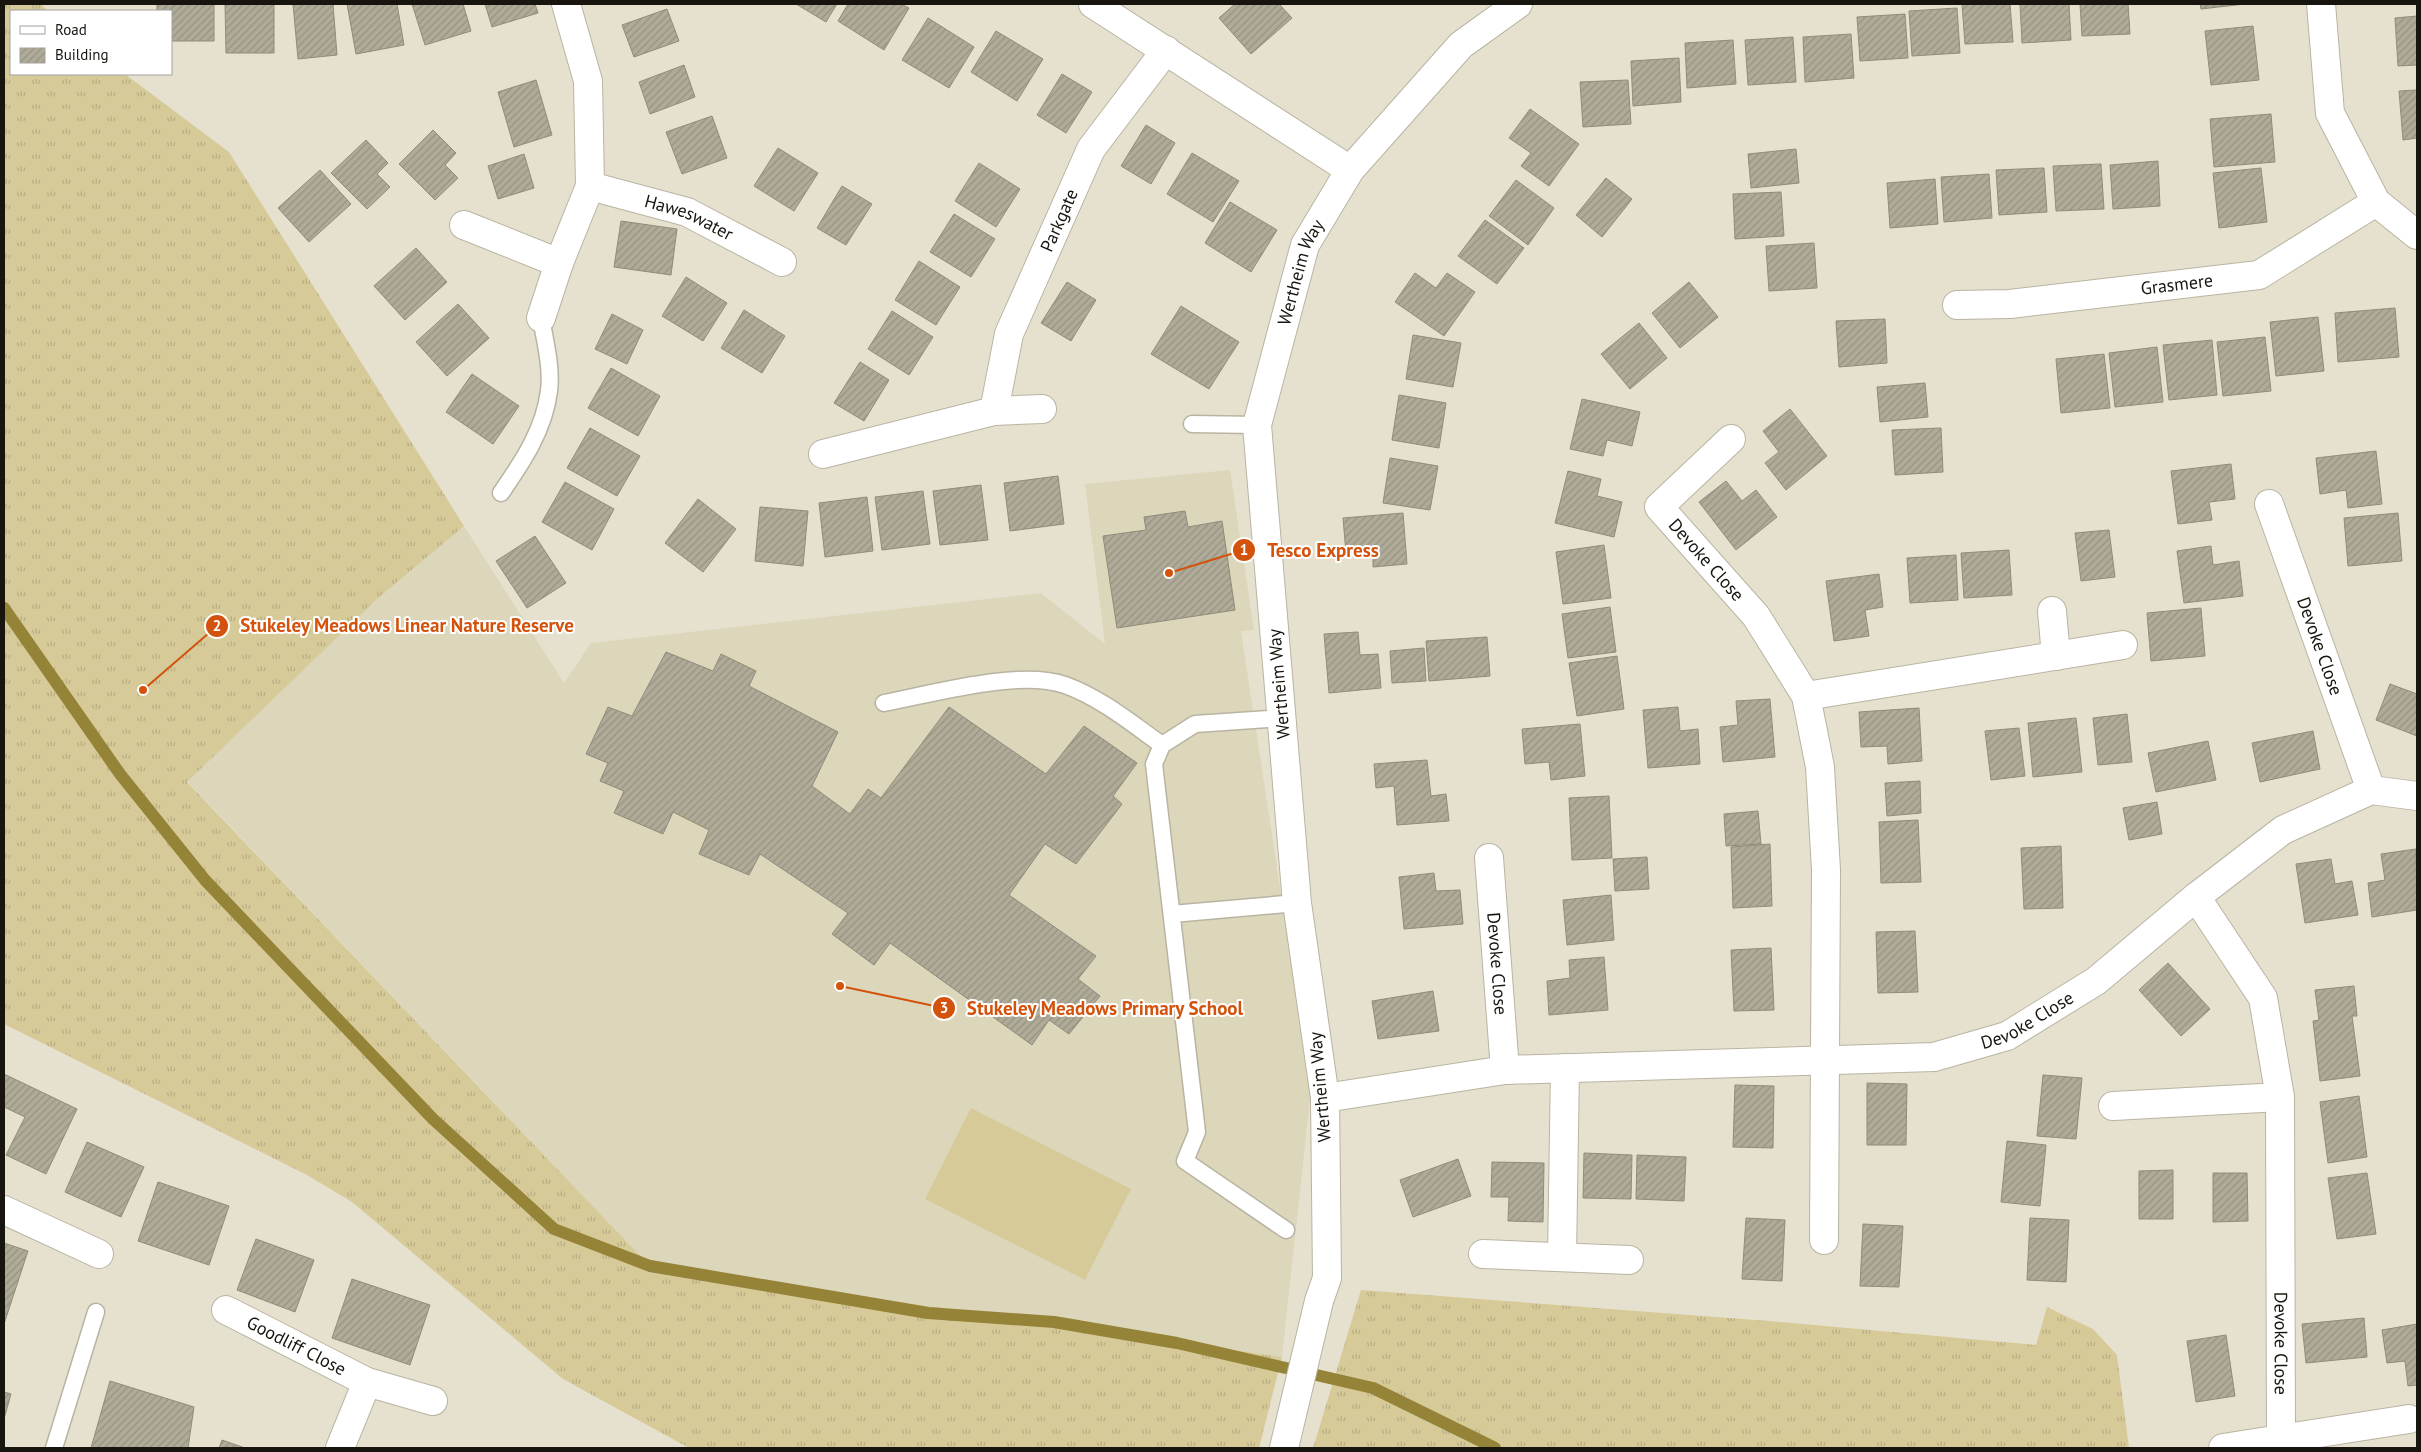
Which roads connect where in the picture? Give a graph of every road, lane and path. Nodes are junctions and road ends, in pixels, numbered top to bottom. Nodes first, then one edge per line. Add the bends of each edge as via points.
1 (566, 4) edge
2 (1093, 4) edge
3 (1518, 4) edge
4 (2321, 4) edge
5 (1166, 50) junction
6 (1350, 170) junction
7 (590, 186) junction
8 (2376, 202) junction
9 (464, 225) dead end
10 (2417, 235) edge
11 (782, 262) dead end
12 (559, 263) junction
13 (1957, 305) dead end
14 (541, 318) joint
15 (1042, 409) dead end
16 (994, 411) junction
17 (1192, 424) dead end
18 (1257, 425) junction
19 (1731, 439) dead end
20 (823, 454) dead end
21 (501, 493) dead end
22 (2269, 504) dead end
23 (2052, 611) dead end
24 (2123, 645) dead end
25 (2056, 656) junction
26 (1806, 696) junction
27 (884, 703) dead end
28 (1282, 718) junction
29 (1162, 745) junction
30 (2371, 790) junction
31 (2417, 796) edge
32 (1489, 858) dead end
33 (2196, 897) junction
34 (1297, 903) junction
35 (1172, 914) junction
36 (1825, 1062) junction
37 (1565, 1068) junction
38 (1506, 1070) junction
39 (2280, 1097) junction
40 (1325, 1098) junction
41 (2113, 1106) dead end
42 (4, 1210) edge
43 (1286, 1230) dead end
44 (1824, 1240) dead end
45 (99, 1254) dead end
46 (1483, 1254) dead end
47 (1562, 1257) junction
48 (1629, 1260) dead end
49 (226, 1310) dead end
50 (96, 1312) dead end
51 (367, 1382) junction
52 (433, 1401) dead end
53 (2408, 1419) dead end
54 (2281, 1438) junction
55 (54, 1448) edge
56 (340, 1448) edge
57 (1284, 1448) edge
58 (2223, 1448) edge

1 - 7 street via 588,81
2 - 5 street
3 - 6 street, Wertheim Way via 1461,45
4 - 8 street via 2330,113
5 - 6 street
5 - 16 street, Parkgate via 1091,149 1008,334
6 - 18 street, Wertheim Way via 1305,244
7 - 11 street, Haweswater via 687,212
7 - 12 street
8 - 10 street
8 - 13 street, Grasmere via 2259,275 2010,304
9 - 12 street
12 - 14 street
14 - 21 lane via 550,389 541,425 528,454
15 - 16 street
16 - 20 street
17 - 18 lane
18 - 28 street, Wertheim Way
19 - 26 street, Devoke Close via 1659,507 1756,616
22 - 30 street, Devoke Close
23 - 25 street
24 - 25 street
25 - 26 street
26 - 36 street, Devoke Close via 1820,767 1826,870
27 - 29 lane via 1015,679 1063,684 1100,701
28 - 29 lane via 1194,724
28 - 34 street, Wertheim Way
29 - 35 lane via 1154,764
30 - 31 street
30 - 33 street, Devoke Close via 2283,830
32 - 38 street, Devoke Close
33 - 36 street, Devoke Close via 2096,981 2007,1036 1934,1058
33 - 39 street, Devoke Close via 2263,998
34 - 35 lane
34 - 40 street, Wertheim Way
35 - 43 lane via 1197,1132 1185,1162
36 - 37 street, Devoke Close
36 - 44 street, Devoke Close
37 - 38 street, Devoke Close
37 - 47 street
38 - 40 street, Devoke Close
39 - 41 street
39 - 54 street, Devoke Close
40 - 57 street, Wertheim Way via 1327,1278
42 - 45 street
46 - 47 street
47 - 48 street
49 - 51 street, Goodliff Close
50 - 55 lane
51 - 52 street, Goodliff Close
51 - 56 street, Goodliff Close
53 - 54 street
54 - 58 street

